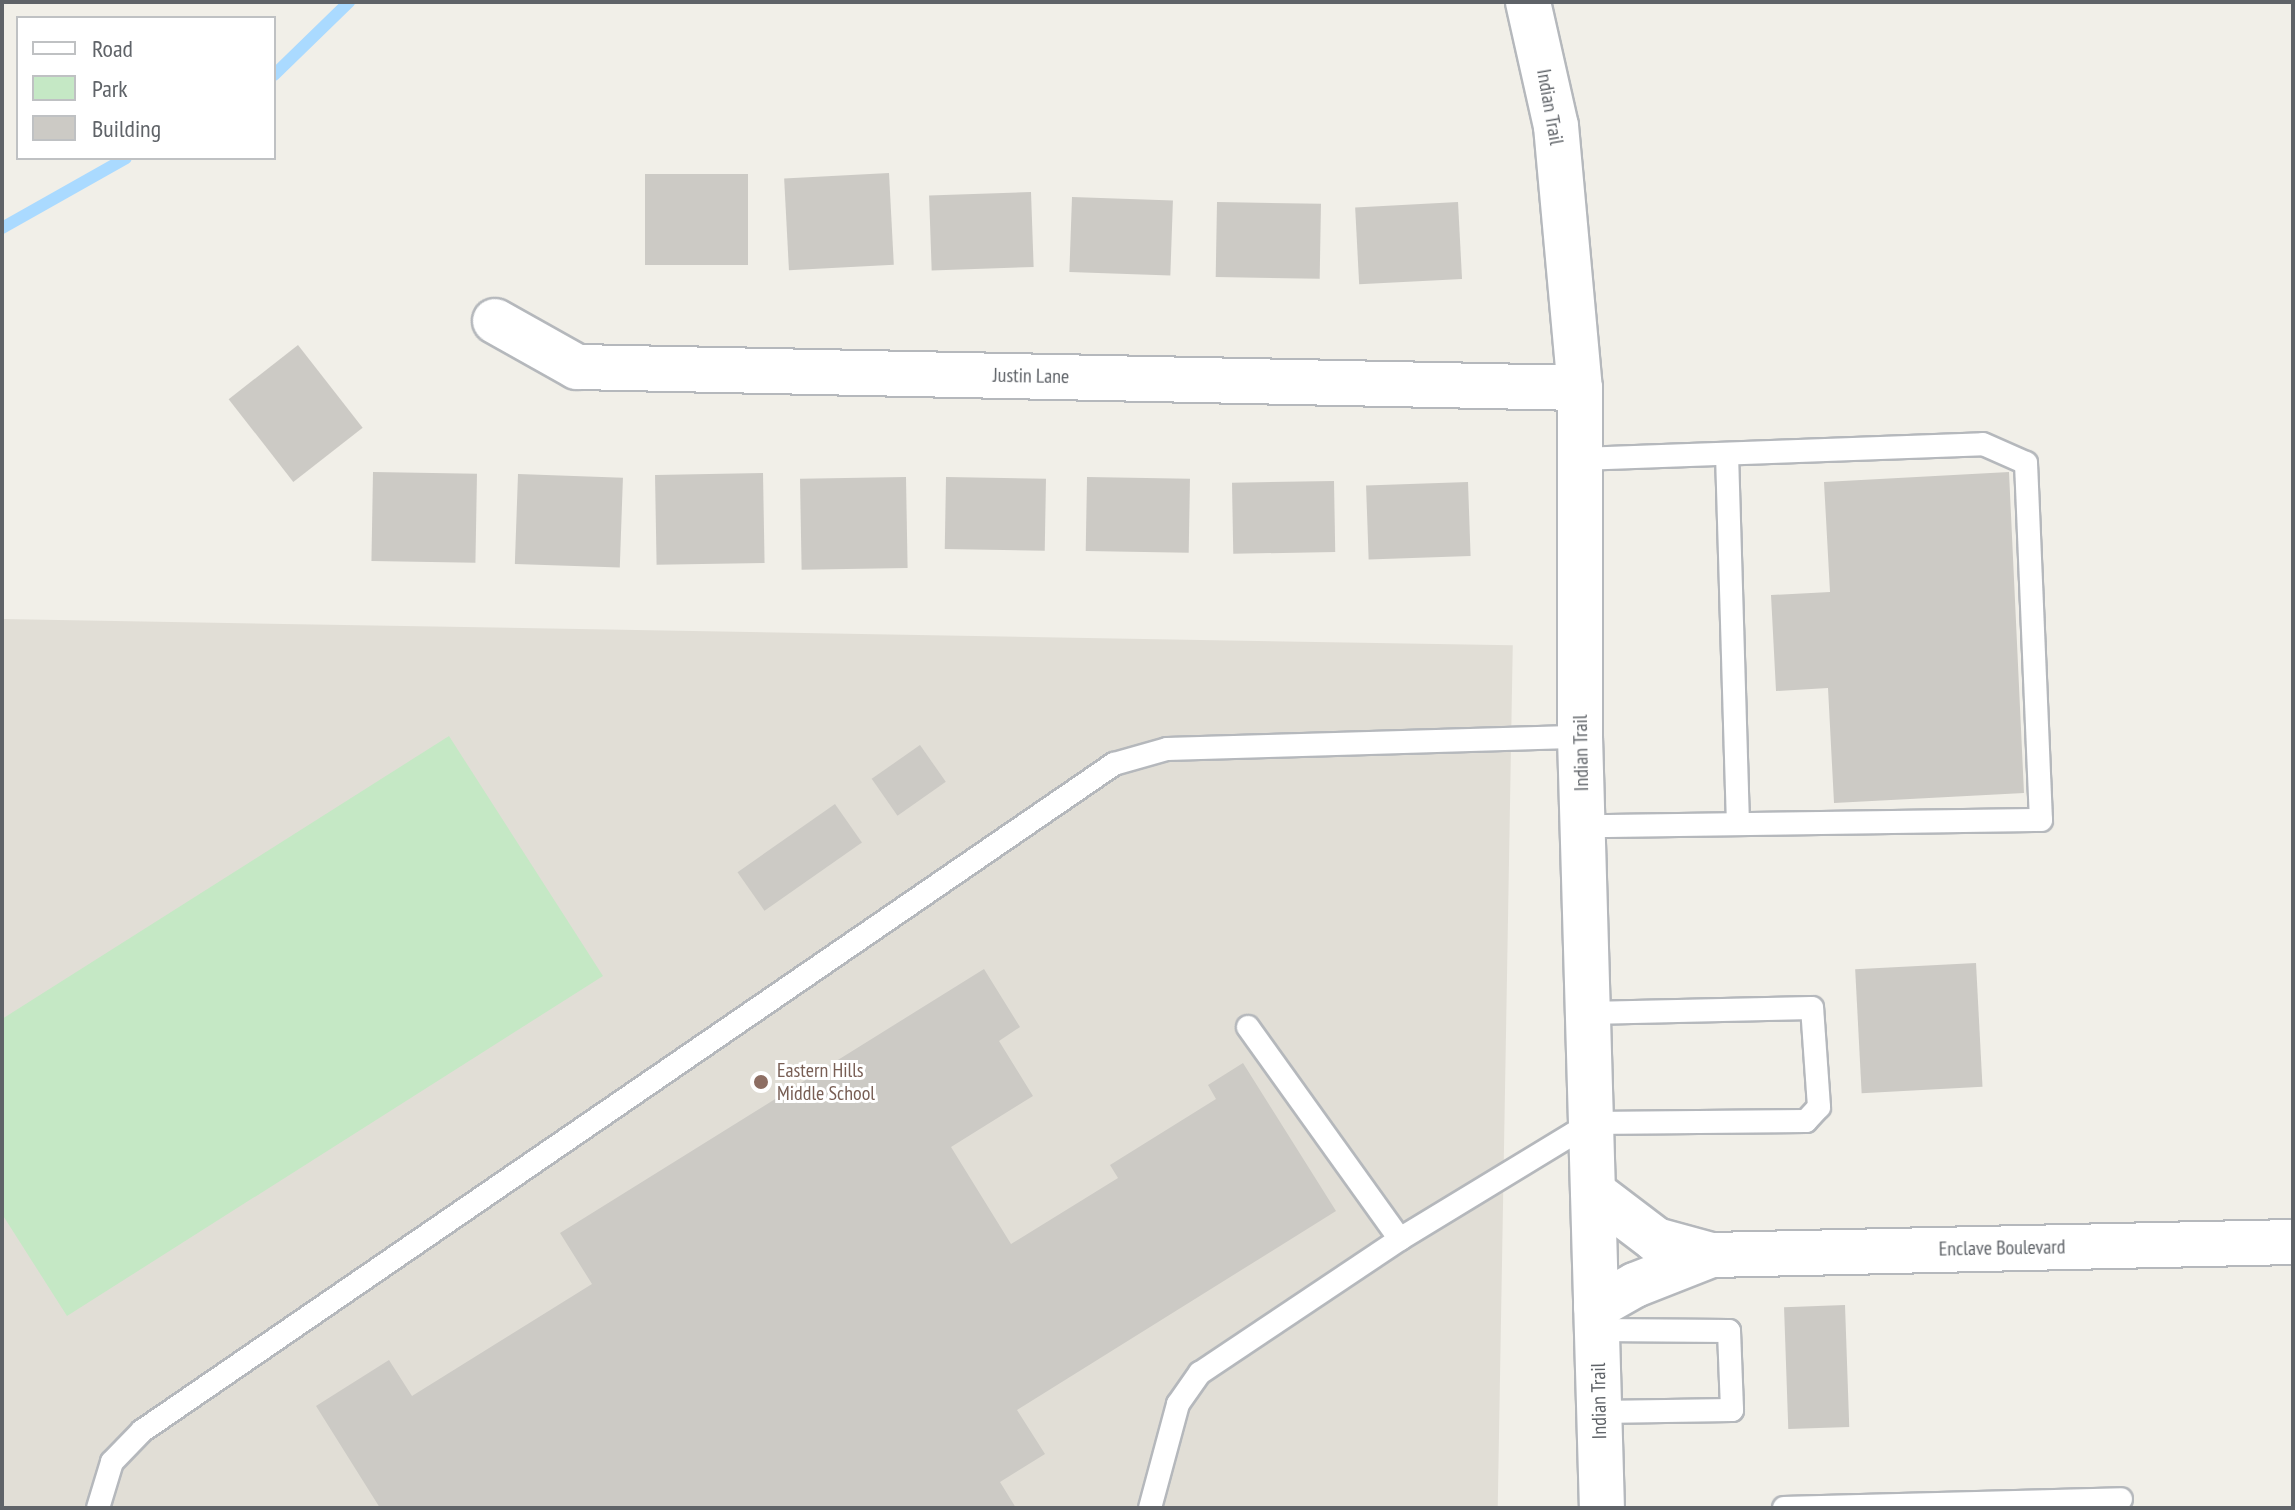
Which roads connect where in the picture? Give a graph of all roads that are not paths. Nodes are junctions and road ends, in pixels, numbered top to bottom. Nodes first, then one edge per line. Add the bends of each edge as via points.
1 (1528, 2) edge
2 (495, 321) dead end
3 (1580, 388) junction
4 (1727, 454) junction
5 (1580, 459) junction
6 (1580, 737) junction
7 (1738, 824) junction
8 (1583, 826) junction
9 (1588, 1013) junction
10 (1248, 1027) dead end
11 (1591, 1123) junction
12 (1593, 1192) junction
13 (1400, 1239) junction
14 (2293, 1242) edge
15 (1711, 1255) junction
16 (1597, 1319) junction
17 (1599, 1412) junction
18 (2121, 1499) dead end
19 (98, 1508) edge
20 (1150, 1508) edge
21 (1602, 1508) edge
22 (1784, 1508) edge

1 - 3 street, Indian Trail via 1556,126
2 - 3 street, Justin Lane via 577,367
3 - 5 street, Indian Trail
4 - 5 lane
4 - 7 lane
4 - 7 lane via 1983,444 2026,463 2041,820
5 - 6 street, Indian Trail
6 - 8 street, Indian Trail
6 - 19 lane via 1167,749 1114,764 1030,816 142,1431 112,1462
7 - 8 lane
8 - 9 street, Indian Trail
9 - 11 street, Indian Trail
9 - 11 lane via 1812,1008 1819,1107 1806,1121
10 - 13 lane
11 - 12 street, Indian Trail
11 - 13 lane
12 - 15 street, Enclave Boulevard via 1656,1240
12 - 16 street, Indian Trail
13 - 20 lane via 1200,1373 1178,1404
14 - 15 street, Enclave Boulevard
15 - 16 street, Enclave Boulevard via 1635,1285
16 - 17 street, Indian Trail
16 - 17 lane via 1729,1331 1732,1410
17 - 21 street, Indian Trail
18 - 22 lane

